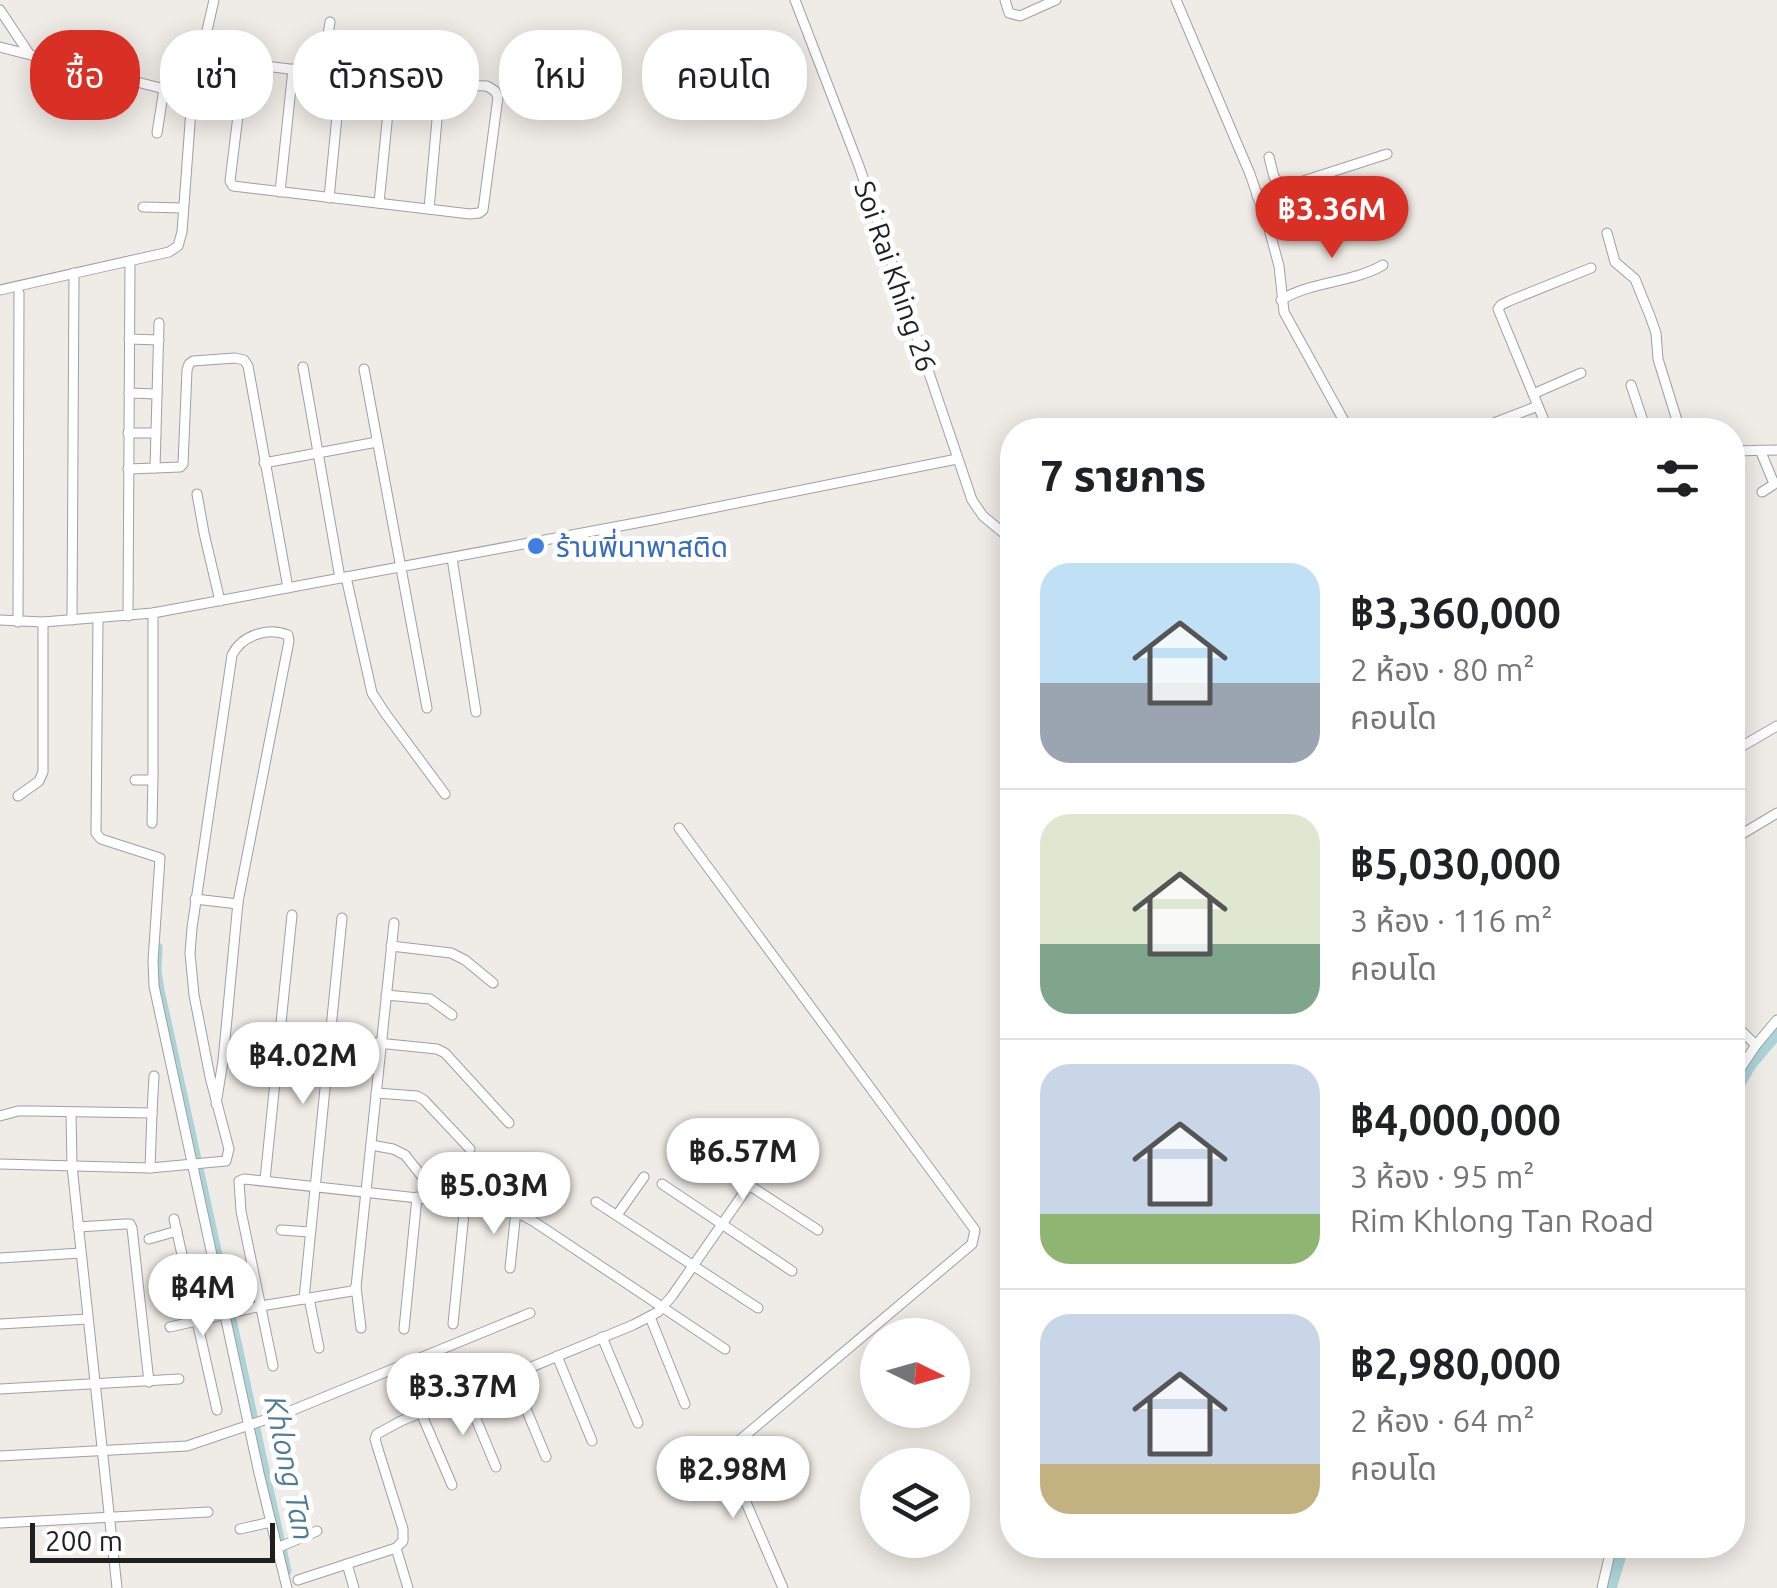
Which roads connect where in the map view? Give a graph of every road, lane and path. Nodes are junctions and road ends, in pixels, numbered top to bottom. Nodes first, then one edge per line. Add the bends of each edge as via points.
1 (214, 0) edge
2 (795, 0) edge
3 (1005, 0) edge
4 (1056, 0) edge
5 (1176, 0) edge
6 (0, 10) edge
7 (330, 22) dead end
8 (207, 30) edge
9 (329, 30) edge
10 (0, 47) edge
11 (28, 52) junction
12 (273, 67) edge
13 (293, 69) joint
14 (479, 86) edge
15 (160, 88) edge
16 (160, 114) edge
17 (190, 120) edge
18 (238, 120) edge
19 (337, 120) edge
20 (387, 120) edge
21 (437, 120) edge
22 (157, 133) dead end
23 (1387, 154) dead end
24 (1270, 157) dead end
25 (1279, 187) junction
26 (280, 192) junction
27 (1260, 195) junction
28 (329, 198) junction
29 (379, 203) junction
30 (144, 207) dead end
31 (183, 208) junction
32 (429, 209) junction
33 (1607, 233) dead end
34 (130, 261) junction
35 (1383, 265) dead end
36 (1591, 268) dead end
37 (74, 273) junction
38 (0, 290) edge
39 (19, 293) dead end
40 (1288, 296) junction
41 (159, 323) dead end
42 (129, 339) junction
43 (159, 340) junction
44 (302, 368) dead end
45 (364, 369) dead end
46 (1581, 373) dead end
47 (1632, 385) dead end
48 (129, 393) junction
49 (157, 394) junction
50 (1533, 394) junction
51 (1538, 406) junction
52 (1342, 418) edge
53 (1507, 418) edge
54 (1543, 418) edge
55 (1642, 418) edge
56 (1676, 418) edge
57 (156, 432) junction
58 (128, 433) junction
59 (377, 442) junction
60 (1760, 450) junction
61 (1777, 450) edge
62 (1745, 451) edge
63 (318, 453) junction
64 (958, 459) junction
65 (264, 462) junction
66 (155, 468) junction
67 (128, 469) junction
68 (1762, 492) dead end
69 (197, 494) dead end
70 (1000, 530) edge
71 (452, 558) junction
72 (399, 568) junction
73 (343, 578) junction
74 (288, 588) junction
75 (220, 601) junction
76 (152, 613) junction
77 (128, 616) junction
78 (98, 619) junction
79 (0, 620) edge
80 (72, 620) junction
81 (18, 622) junction
82 (43, 622) junction
83 (427, 708) dead end
84 (476, 712) dead end
85 (1777, 726) edge
86 (1745, 744) edge
87 (154, 775) junction
88 (136, 780) dead end
89 (445, 794) dead end
90 (18, 796) dead end
91 (1777, 814) edge
92 (152, 824) dead end
93 (679, 828) dead end
94 (1745, 832) edge
95 (195, 899) junction
96 (238, 904) junction
97 (292, 914) dead end
98 (342, 918) dead end
99 (394, 923) dead end
100 (391, 946) junction
101 (493, 983) dead end
102 (386, 995) junction
103 (452, 1015) dead end
104 (1777, 1020) edge
105 (260, 1031) dead end
106 (281, 1032) junction
107 (1745, 1034) edge
108 (330, 1037) junction
109 (381, 1044) junction
110 (1756, 1044) junction
111 (1745, 1061) edge
112 (154, 1076) dead end
113 (376, 1092) junction
114 (216, 1104) junction
115 (71, 1113) junction
116 (152, 1113) junction
117 (0, 1116) edge
118 (510, 1123) dead end
119 (371, 1145) junction
120 (689, 1146) dead end
121 (470, 1149) dead end
122 (0, 1164) edge
123 (764, 1164) dead end
124 (72, 1166) junction
125 (196, 1166) junction
126 (150, 1168) junction
127 (644, 1178) dead end
128 (264, 1180) junction
129 (662, 1184) dead end
130 (750, 1184) junction
131 (314, 1185) junction
132 (366, 1192) junction
133 (417, 1197) junction
134 (440, 1199) junction
135 (596, 1202) dead end
136 (465, 1203) junction
137 (516, 1211) junction
138 (618, 1216) junction
139 (174, 1219) dead end
140 (721, 1226) junction
141 (78, 1227) junction
142 (280, 1230) dead end
143 (818, 1230) dead end
144 (177, 1232) junction
145 (310, 1232) junction
146 (148, 1239) dead end
147 (81, 1253) junction
148 (0, 1258) edge
149 (694, 1266) junction
150 (510, 1268) dead end
151 (186, 1270) junction
152 (792, 1272) dead end
153 (156, 1278) dead end
154 (356, 1286) junction
155 (307, 1299) junction
156 (261, 1306) junction
157 (662, 1308) junction
158 (758, 1308) dead end
159 (229, 1312) junction
160 (530, 1313) dead end
161 (650, 1317) junction
162 (88, 1319) junction
163 (198, 1320) junction
164 (0, 1324) edge
165 (453, 1324) dead end
166 (170, 1326) dead end
167 (361, 1328) dead end
168 (404, 1329) dead end
169 (602, 1337) junction
170 (318, 1348) dead end
171 (725, 1349) dead end
172 (557, 1356) junction
173 (274, 1366) dead end
174 (512, 1375) junction
175 (179, 1380) dead end
176 (149, 1382) junction
177 (96, 1384) junction
178 (0, 1389) edge
179 (466, 1394) junction
180 (685, 1404) dead end
181 (218, 1410) dead end
182 (421, 1413) junction
183 (254, 1422) junction
184 (638, 1423) dead end
185 (592, 1441) dead end
186 (102, 1452) junction
187 (0, 1456) edge
188 (546, 1457) dead end
189 (496, 1467) dead end
190 (452, 1484) dead end
191 (208, 1512) dead end
192 (110, 1517) junction
193 (271, 1522) junction
194 (0, 1523) edge
195 (240, 1529) dead end
196 (318, 1531) dead end
197 (281, 1546) junction
198 (396, 1548) junction
199 (1609, 1558) edge
200 (346, 1564) junction
201 (298, 1580) dead end
202 (116, 1588) edge
203 (287, 1588) edge
204 (354, 1588) edge
205 (408, 1588) edge
206 (783, 1588) edge
207 (1602, 1588) edge

1 - 8 street
2 - 64 street, Soi Rai Khing 26
3 - 4 street via 1013,16
5 - 27 street
6 - 11 street
7 - 9 street
10 - 11 street
11 - 15 street
12 - 13 street
13 - 26 street
14 - 32 street via 498,97 484,210
16 - 22 street
17 - 31 street
18 - 26 street via 230,181
19 - 28 street
20 - 29 street
21 - 32 street
23 - 25 street
24 - 25 street
25 - 27 street
26 - 28 street
27 - 40 street
28 - 29 street
29 - 32 street
30 - 31 street
31 - 34 street via 178,246
33 - 56 street via 1616,262 1635,279 1650,316
34 - 37 street
34 - 42 street
35 - 40 street
36 - 50 street via 1498,309
37 - 38 street
37 - 80 street
39 - 81 street
40 - 52 street via 1290,326
41 - 43 street
42 - 43 street
42 - 48 street
43 - 49 street
44 - 63 street
45 - 59 street
46 - 50 street
47 - 55 street
48 - 49 street
48 - 58 street
49 - 57 street
50 - 51 street
51 - 53 street
51 - 54 street
57 - 58 street
57 - 66 street
58 - 67 street
59 - 63 street
59 - 72 street
60 - 61 street
60 - 62 street
60 - 68 street via 1773,481
63 - 65 street
63 - 73 street
64 - 70 street, Soi Rai Khing 26 via 972,500
64 - 71 street
65 - 66 street via 248,366 236,358 189,364 183,464
65 - 74 street
66 - 67 street
67 - 77 street
69 - 75 street
71 - 72 street
71 - 84 street
72 - 73 street
72 - 83 street
73 - 74 street
73 - 89 street via 372,692
74 - 75 street
75 - 76 street
76 - 77 street
76 - 87 street
77 - 78 street
78 - 80 street
78 - 125 street via 96,833 160,858 154,986
79 - 81 street
80 - 82 street
81 - 82 street
82 - 90 street via 42,772
85 - 86 street
87 - 88 street
87 - 92 street
91 - 94 street
93 - 206 street via 975,1230 972,1244 728,1450
95 - 96 street
95 - 96 street via 232,655 242,642 275,631 290,641
95 - 114 street via 191,976
96 - 114 street
97 - 106 street
98 - 108 street
99 - 100 street
100 - 101 street via 451,952
100 - 102 street
102 - 103 street via 430,999
102 - 109 street
104 - 110 street
105 - 106 street
106 - 108 street
106 - 128 street
107 - 110 street
108 - 109 street
108 - 131 street
109 - 113 street
109 - 118 street via 445,1053
110 - 111 street
112 - 116 street
113 - 119 street
113 - 121 street via 424,1100
114 - 125 street via 228,1156 226,1162
115 - 116 street
115 - 117 street
115 - 124 street
116 - 126 street
119 - 132 street
119 - 134 street via 404,1155
120 - 130 street
122 - 124 street
123 - 130 street
124 - 126 street
124 - 141 street
125 - 126 street
125 - 159 street
127 - 138 street
128 - 131 street
128 - 156 street via 244,1179 238,1190
129 - 140 street
130 - 140 street
130 - 143 street
131 - 132 street
131 - 145 street
132 - 133 street
132 - 154 street
133 - 134 street
133 - 168 street
134 - 136 street
135 - 138 street
136 - 137 street
136 - 165 street
137 - 150 street
137 - 157 street
138 - 149 street
139 - 144 street
140 - 149 street
140 - 152 street
141 - 147 street
141 - 176 street via 132,1228
142 - 145 street
144 - 146 street
144 - 151 street
145 - 155 street
147 - 148 street
147 - 162 street
149 - 157 street
149 - 158 street
151 - 153 street
151 - 163 street
154 - 155 street
154 - 167 street
155 - 156 street
155 - 170 street
156 - 159 street
156 - 173 street
157 - 161 street
157 - 171 street
159 - 163 street
159 - 183 street
160 - 183 street
161 - 169 street
161 - 180 street
162 - 164 street
162 - 177 street
163 - 166 street
163 - 181 street
169 - 172 street
169 - 184 street
172 - 174 street
172 - 185 street
174 - 179 street
174 - 188 street
175 - 176 street
176 - 177 street
177 - 178 street
177 - 186 street
179 - 182 street
179 - 189 street
182 - 190 street
182 - 198 street via 375,1439 403,1529
183 - 186 street via 187,1446
183 - 193 street
186 - 187 street
186 - 192 street
191 - 192 street
192 - 194 street
192 - 202 street
193 - 195 street
193 - 197 street
196 - 197 street
197 - 203 street
198 - 200 street
198 - 205 street
199 - 207 street
200 - 201 street
200 - 204 street

